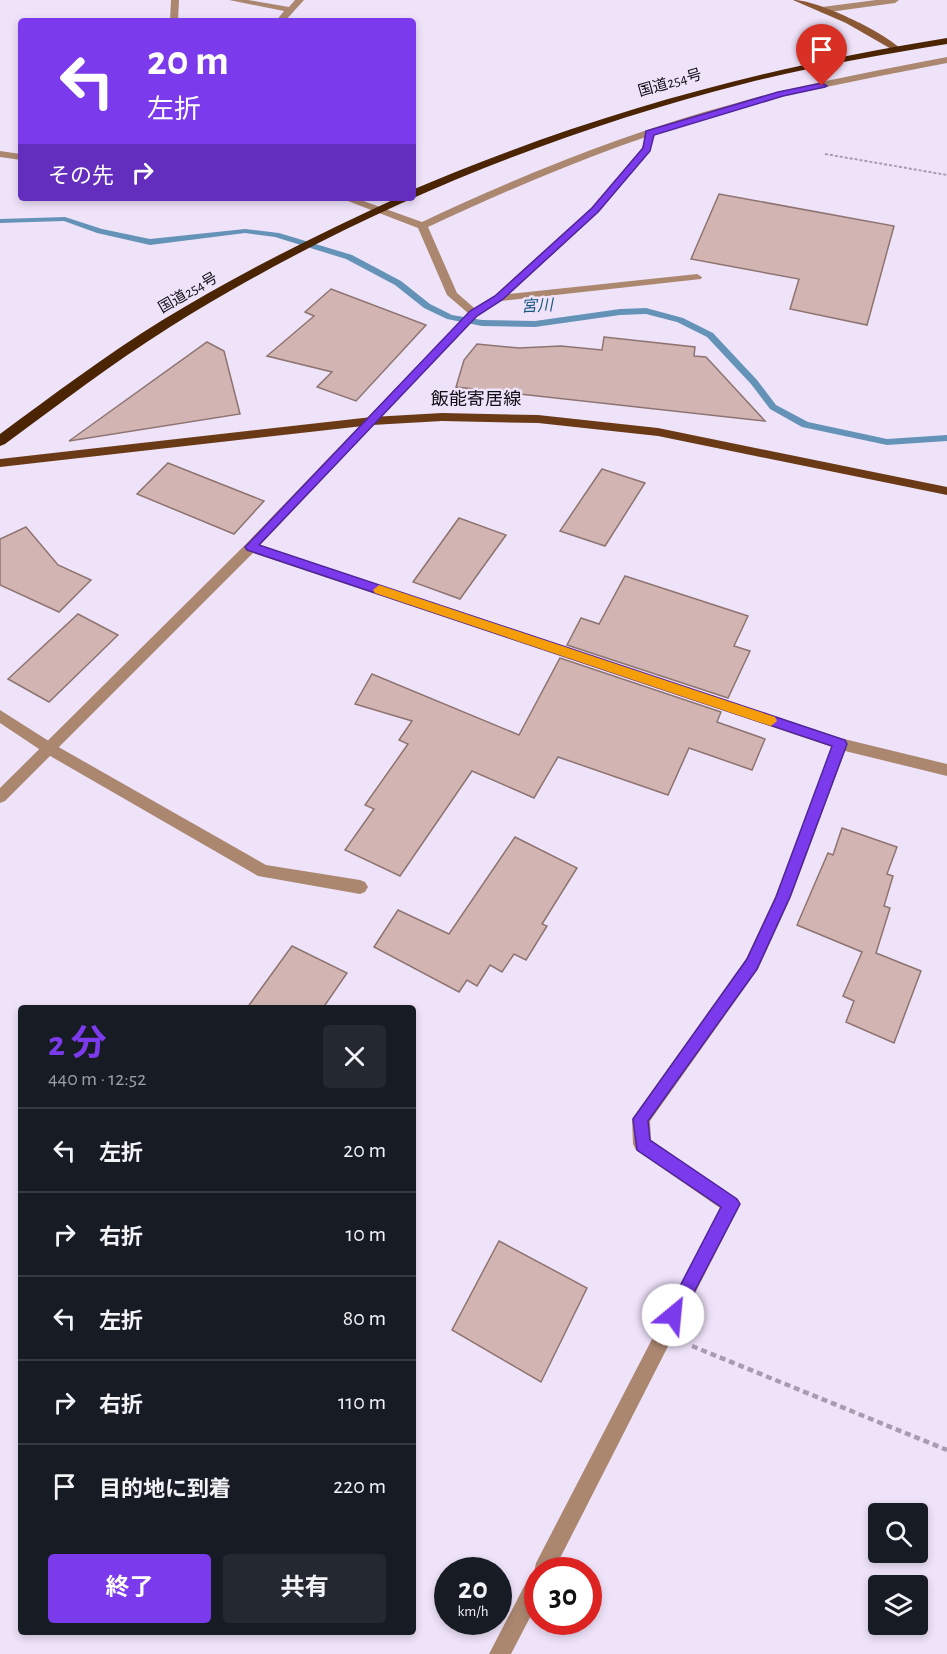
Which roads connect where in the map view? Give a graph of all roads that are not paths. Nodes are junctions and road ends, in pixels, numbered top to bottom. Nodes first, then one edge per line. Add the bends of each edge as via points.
1 (175, 0) edge
2 (233, 0) edge
3 (300, 0) edge
4 (797, 0) edge
5 (895, 0) edge
6 (291, 10) junction
7 (822, 10) junction
8 (174, 18) edge
9 (283, 18) edge
10 (941, 42) edge
11 (896, 48) junction
12 (947, 58) edge
13 (650, 133) junction
14 (0, 154) edge
15 (18, 157) edge
16 (416, 193) edge
17 (354, 201) edge
18 (401, 201) edge
19 (382, 210) junction
20 (422, 226) junction
21 (697, 277) dead end
22 (498, 298) junction
23 (473, 314) junction
24 (372, 421) junction
25 (0, 441) edge
26 (0, 463) edge
27 (947, 491) edge
28 (251, 547) junction
29 (0, 716) edge
30 (840, 744) junction
31 (50, 749) junction
32 (947, 770) edge
33 (0, 797) edge
34 (360, 886) dead end
35 (550, 1557) edge
36 (524, 1608) edge
37 (501, 1654) edge

1 - 8 street
2 - 6 street
3 - 6 street
4 - 7 street
5 - 7 street
6 - 9 street
7 - 11 street
10 - 11 highway, 国道254号
10 - 12 street
11 - 16 highway, 国道254号 via 733,82 644,107 478,166
12 - 13 street via 781,94
13 - 20 street via 503,187
13 - 22 street via 647,149 595,210
14 - 15 street
17 - 19 street
18 - 19 highway, 国道254号
19 - 20 street
19 - 25 highway, 国道254号 via 247,277 166,324
20 - 23 street via 452,295
21 - 22 street
22 - 23 street
23 - 24 street
24 - 26 main road, 飯能寄居線
24 - 27 main road, 飯能寄居線 via 442,417 538,419 658,432
24 - 28 street
28 - 30 street
28 - 31 street
29 - 31 street
30 - 32 street
30 - 35 street via 783,897 752,964 640,1119 642,1144 731,1204
31 - 33 street
31 - 34 street via 263,870
36 - 37 street

